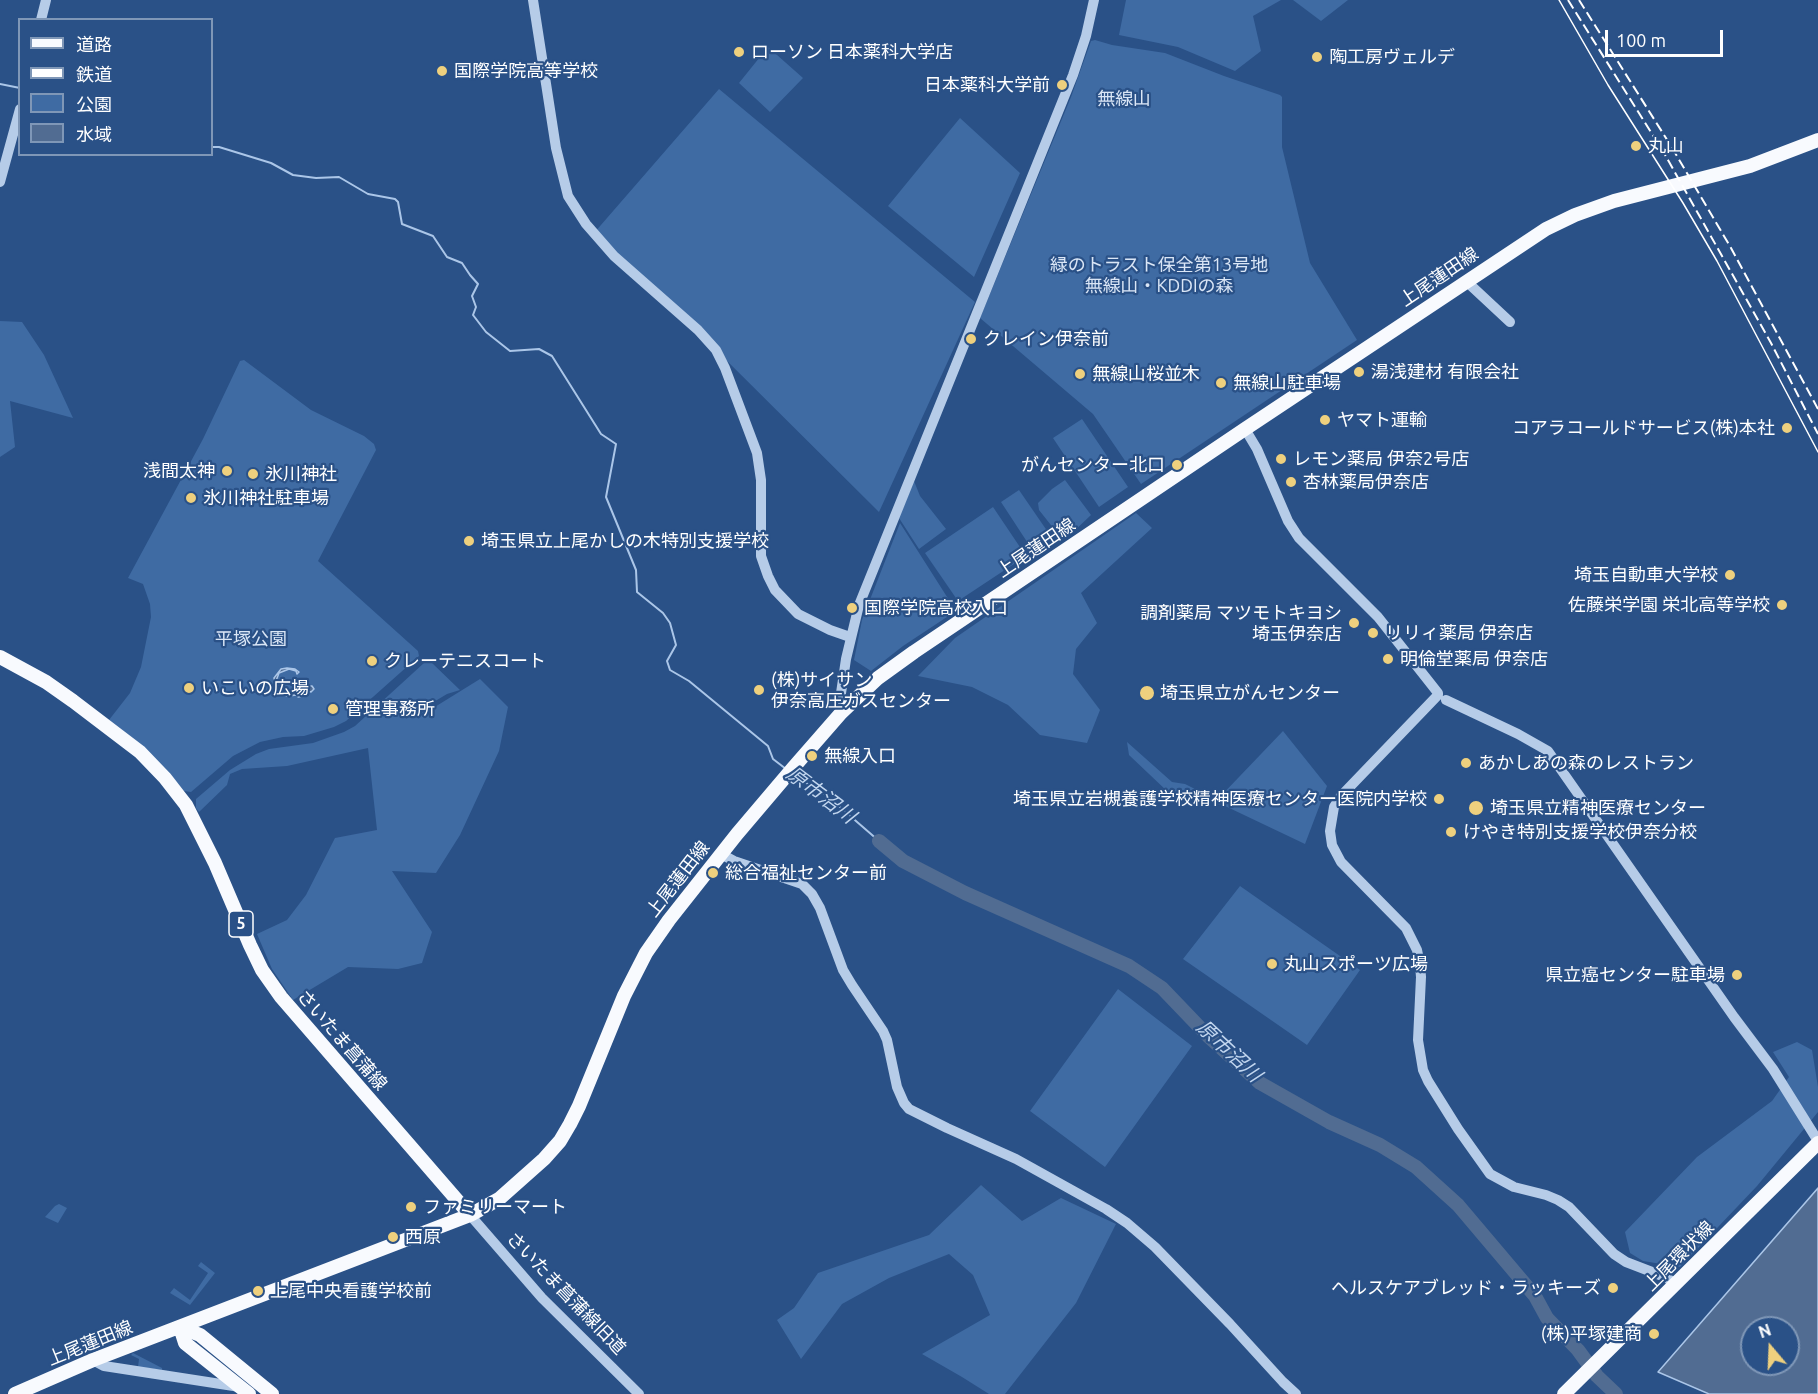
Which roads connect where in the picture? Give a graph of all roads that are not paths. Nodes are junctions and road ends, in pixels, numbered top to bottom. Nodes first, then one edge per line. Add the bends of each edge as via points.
1 (46, 0) edge
2 (533, 0) edge
3 (1094, 0) edge
4 (42, 18) edge
5 (18, 116) edge
6 (1818, 140) edge
7 (0, 182) edge
8 (1466, 281) junction
9 (1510, 322) dead end
10 (1245, 429) junction
11 (850, 637) junction
12 (0, 657) edge
13 (1446, 700) dead end
14 (841, 713) junction
15 (721, 854) junction
16 (1818, 1142) edge
17 (470, 1215) junction
18 (1676, 1284) junction
19 (180, 1327) junction
20 (93, 1360) junction
21 (245, 1391) edge
22 (1567, 1391) edge
23 (274, 1393) edge
24 (15, 1394) edge
25 (639, 1394) edge
26 (1296, 1394) edge

1 - 4 street
2 - 11 street via 556,148 568,196 614,256 716,350 757,453 761,555 768,576 775,590 798,614
3 - 11 street via 1073,75 882,545
5 - 7 street
6 - 8 main road, 上尾蓮田線 via 1750,166 1624,198 1575,215 1546,229
8 - 9 street
8 - 10 main road, 上尾蓮田線
10 - 14 main road, 上尾蓮田線 via 897,664
10 - 18 street via 1299,538 1378,617 1438,693 1341,796 1334,807 1330,831 1341,862 1406,928 1417,950 1421,970 1419,1056 1428,1082 1490,1174 1514,1187 1558,1200 1614,1254
11 - 14 street
12 - 17 main road, さいたま菖蒲線 / 5 via 73,701 140,752 165,778 186,805 268,979
13 - 16 street via 1548,751 1773,1069
14 - 15 main road, 上尾蓮田線
15 - 17 main road, 上尾蓮田線 via 646,953 560,1141 499,1199
15 - 26 street via 802,884 812,894 843,970 883,1031 897,1087 909,1109 1016,1159 1127,1223 1155,1247
16 - 18 main road, 上尾環状線
17 - 19 main road
17 - 25 street, さいたま菖蒲線旧道 via 542,1298
18 - 22 main road, 上尾環状線
19 - 20 main road, 上尾蓮田線
19 - 21 main road via 185,1343
19 - 23 main road via 200,1335
20 - 21 street via 104,1366
20 - 24 main road, 上尾蓮田線

